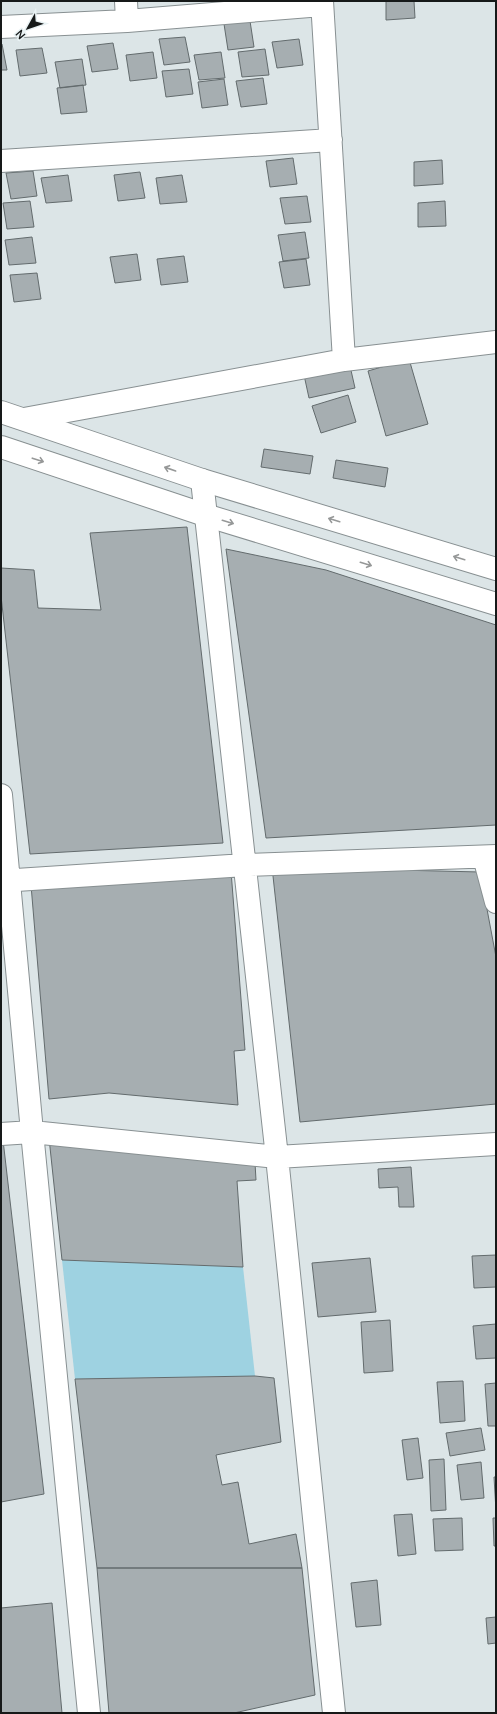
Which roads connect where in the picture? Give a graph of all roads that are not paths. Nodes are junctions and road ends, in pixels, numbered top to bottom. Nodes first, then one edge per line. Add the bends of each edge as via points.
1 (322, 3) edge
2 (218, 7) edge
3 (126, 11) edge
4 (1, 28) edge
5 (331, 140) junction
6 (1, 161) edge
7 (496, 342) edge
8 (344, 360) junction
9 (1, 412) edge
10 (24, 419) junction
11 (1, 447) edge
12 (202, 480) junction
13 (205, 514) junction
14 (496, 569) edge
15 (496, 604) edge
16 (1, 795) edge
17 (490, 857) edge
18 (245, 865) junction
19 (5, 880) edge
20 (496, 902) edge
21 (32, 1132) junction
22 (1, 1134) edge
23 (496, 1144) edge
24 (277, 1157) junction
25 (89, 1713) edge
26 (334, 1713) edge

1 - 2 street
1 - 5 street
2 - 3 street
3 - 4 street
5 - 6 street
5 - 8 street
7 - 8 street
8 - 10 street
9 - 10 street
12 -> 10 street
11 -> 13 street
12 - 13 street
14 -> 12 street
13 -> 15 street
13 - 18 street
16 - 19 street
17 - 18 street
17 - 20 street
18 - 19 street
18 - 24 street
19 - 21 street
21 - 22 street
21 - 24 street
21 - 25 street
23 - 24 street
24 - 26 street

